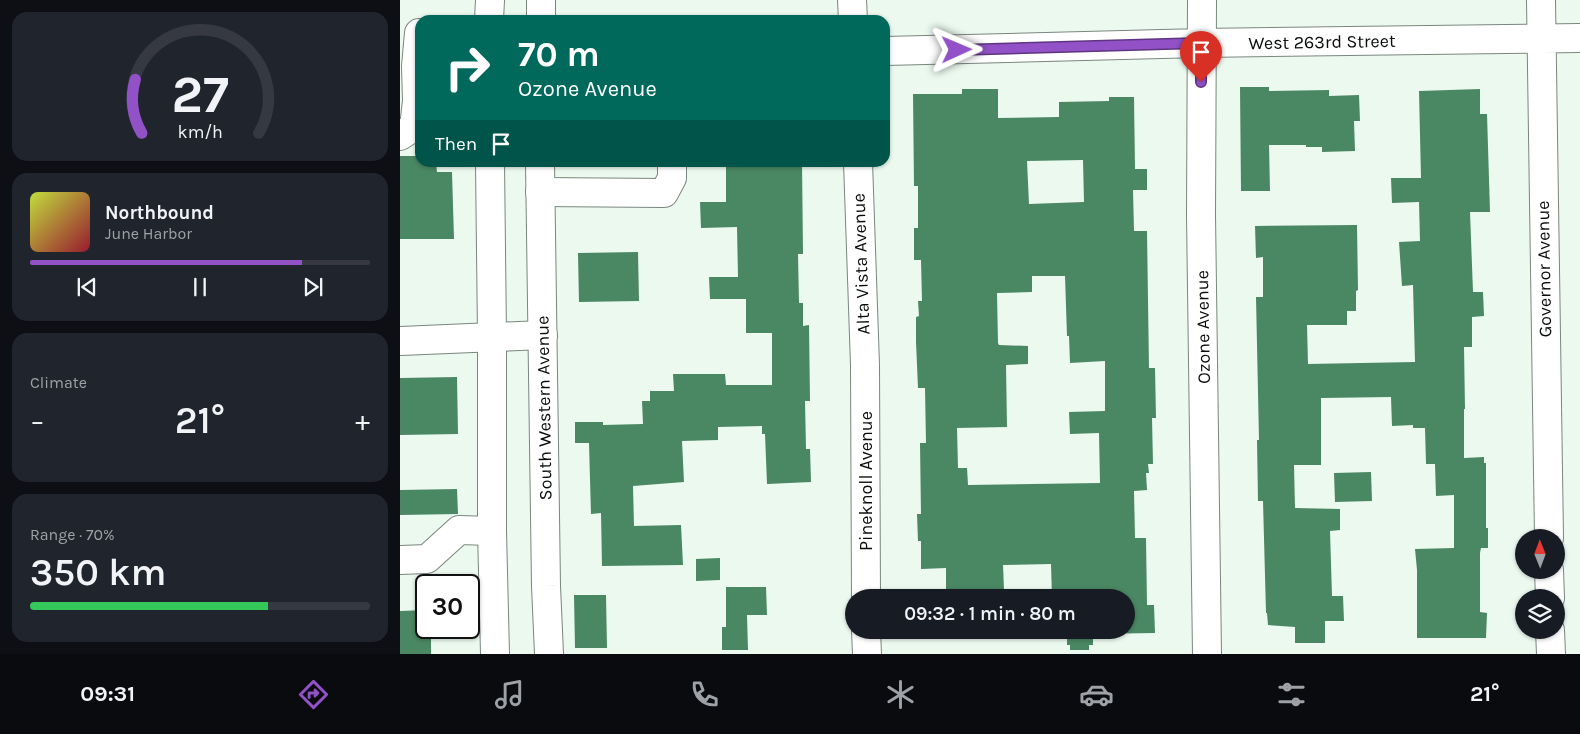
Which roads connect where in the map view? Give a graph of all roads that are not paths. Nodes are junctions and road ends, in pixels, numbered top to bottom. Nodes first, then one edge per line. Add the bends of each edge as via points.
1 (490, 0) edge
2 (541, 0) edge
3 (852, 0) edge
4 (1202, 0) edge
5 (1540, 0) edge
6 (489, 15) edge
7 (541, 15) edge
8 (853, 15) edge
9 (413, 31) edge
10 (1580, 38) edge
11 (1540, 39) junction
12 (1201, 43) junction
13 (890, 51) edge
14 (415, 54) edge
15 (415, 118) edge
16 (400, 136) edge
17 (490, 167) edge
18 (540, 167) edge
19 (672, 167) edge
20 (858, 167) edge
21 (540, 192) junction
22 (543, 335) junction
23 (492, 337) junction
24 (400, 341) edge
25 (865, 365) joint
26 (1549, 529) edge
27 (492, 531) junction
28 (400, 560) edge
29 (866, 589) edge
30 (866, 639) edge
31 (1550, 639) edge
32 (495, 654) edge
33 (549, 654) edge
34 (866, 654) edge
35 (1207, 654) edge
36 (1551, 654) edge

1 - 6 street
2 - 7 street
3 - 8 street
4 - 12 street, Ozone Avenue
5 - 11 street, Governor Avenue
9 - 14 street
10 - 11 street, West 263rd Street
11 - 12 street, West 263rd Street
11 - 26 street, Governor Avenue
12 - 13 street, West 263rd Street
12 - 35 street, Ozone Avenue
15 - 16 street via 414,127
17 - 23 street
18 - 21 street, South Western Avenue
19 - 21 street via 672,178 664,193
20 - 25 street, Alta Vista Avenue
21 - 22 street, South Western Avenue
22 - 23 street
22 - 33 street, South Western Avenue
23 - 24 street
23 - 27 street
25 - 29 street, Pineknoll Avenue
27 - 28 street via 459,530 427,559
27 - 32 street
30 - 34 street
31 - 36 street

